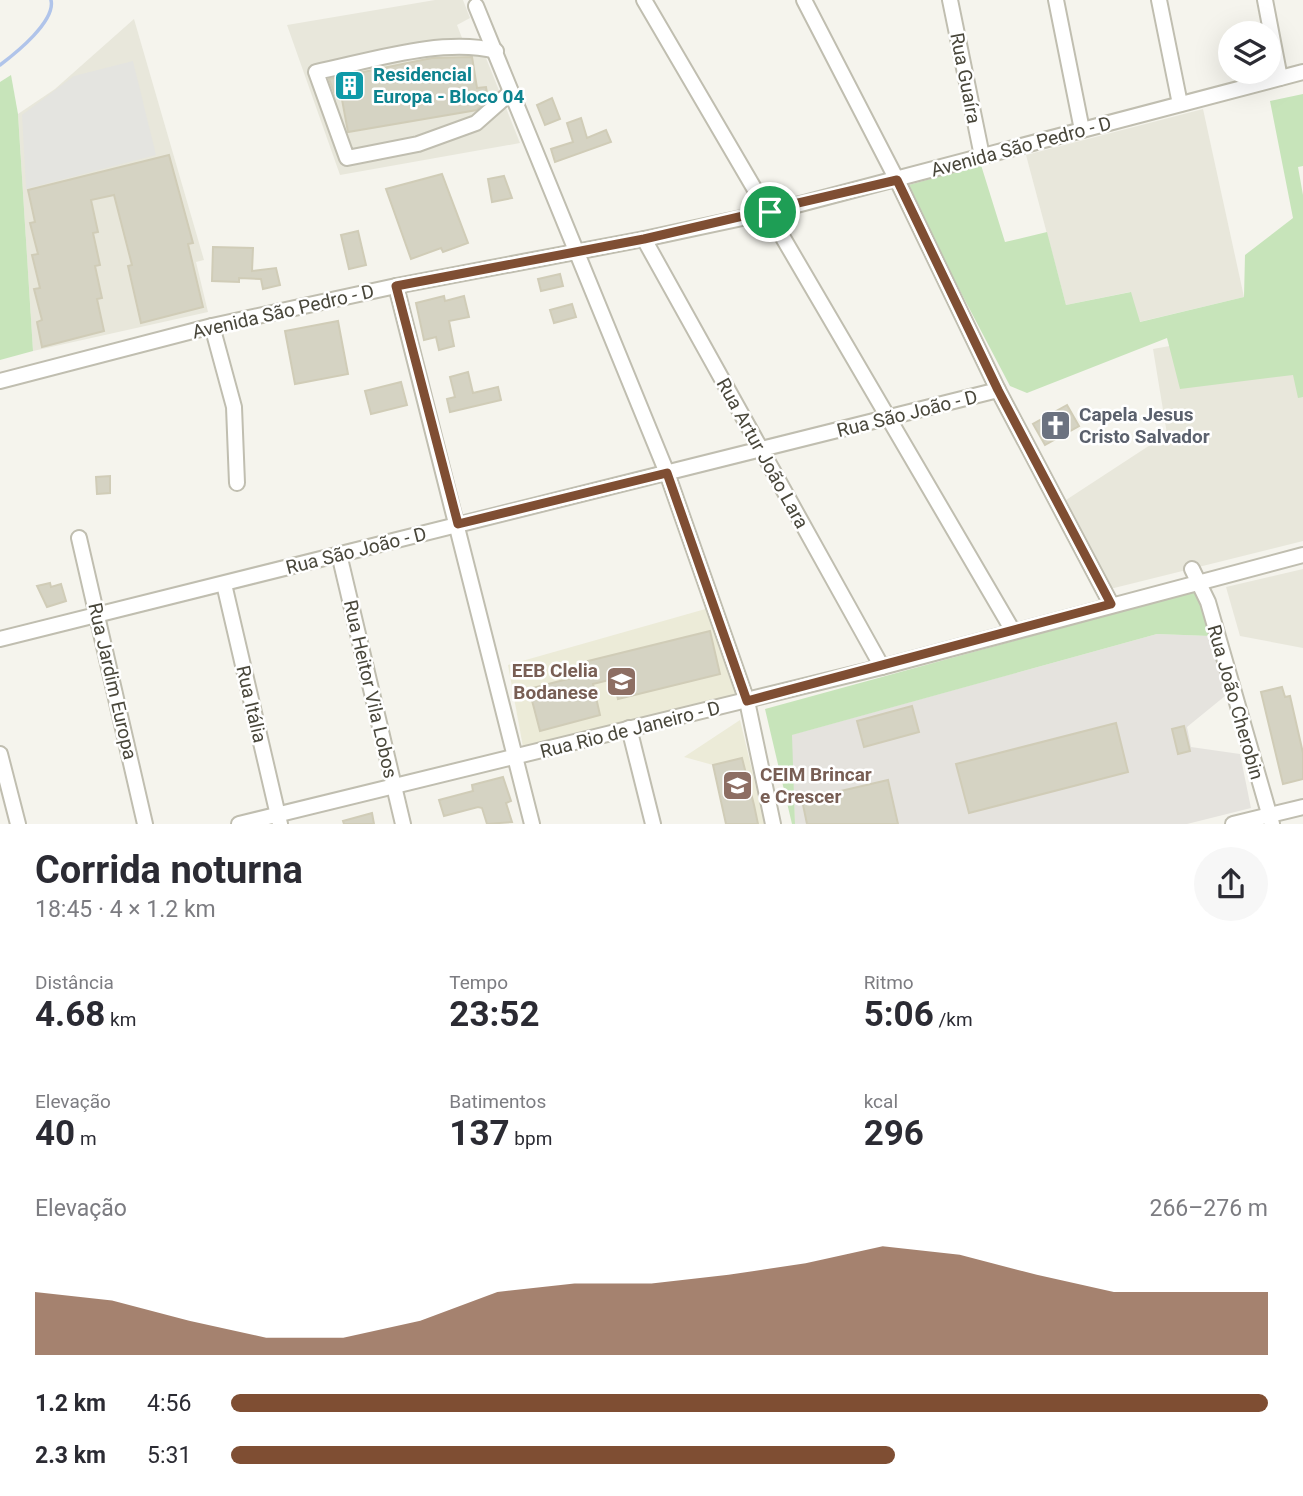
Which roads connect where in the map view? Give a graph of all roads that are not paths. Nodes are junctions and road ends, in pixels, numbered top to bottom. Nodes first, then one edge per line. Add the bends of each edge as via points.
1 (645, 0) edge
2 (804, 0) edge
3 (950, 0) edge
4 (1056, 0) edge
5 (1159, 0) edge
6 (1265, 0) edge
7 (476, 6) dead end
8 (1269, 21) edge
9 (496, 51) junction
10 (1303, 72) edge
11 (1281, 78) edge
12 (1257, 84) edge
13 (511, 92) junction
14 (1180, 104) junction
15 (1082, 130) junction
16 (982, 156) junction
17 (897, 180) junction
18 (770, 212) junction
19 (644, 239) junction
20 (578, 250) junction
21 (396, 286) junction
22 (212, 326) junction
23 (0, 381) edge
24 (998, 390) junction
25 (888, 419) junction
26 (761, 449) junction
27 (667, 473) junction
28 (237, 483) dead end
29 (458, 524) junction
30 (79, 538) dead end
31 (340, 554) junction
32 (1303, 555) edge
33 (1195, 575) junction
34 (224, 584) junction
35 (1111, 604) junction
36 (99, 615) junction
37 (1013, 631) junction
38 (0, 639) edge
39 (882, 667) junction
40 (747, 701) junction
41 (629, 728) junction
42 (0, 754) edge
43 (515, 757) junction
44 (393, 785) junction
45 (1303, 807) edge
46 (279, 819) edge
47 (1270, 819) edge
48 (18, 824) edge
49 (145, 824) edge
50 (239, 824) edge
51 (403, 824) edge
52 (532, 824) edge
53 (653, 824) edge
54 (773, 824) edge
55 (1233, 824) edge

1 - 18 street
2 - 17 street
3 - 16 street, Rua Guaíra
4 - 15 street
5 - 14 street
6 - 8 street
7 - 9 street
9 - 13 street
9 - 13 street via 447,47 316,72 347,158 418,144 476,123
10 - 11 street, Avenida São Pedro - D
12 - 14 street, Avenida São Pedro - D
13 - 20 street
14 - 15 street, Avenida São Pedro - D via 1115,127
15 - 16 street, Avenida São Pedro - D
16 - 17 street, Avenida São Pedro - D
17 - 18 street, Avenida São Pedro - D
17 - 24 street
18 - 19 street, Avenida São Pedro - D
18 - 25 street
19 - 20 street, Avenida São Pedro - D
19 - 26 street, Rua Artur João Lara
20 - 21 street, Avenida São Pedro - D
20 - 27 street
21 - 22 street, Avenida São Pedro - D
21 - 29 street
22 - 23 street, Avenida São Pedro - D
22 - 28 street via 234,407
24 - 25 street, Rua São João - D
24 - 35 street
25 - 26 street, Rua São João - D
25 - 37 street
26 - 27 street, Rua São João - D
26 - 39 street, Rua Artur João Lara
27 - 29 street, Rua São João - D
27 - 40 street
29 - 31 street, Rua São João - D
29 - 43 street
30 - 36 street, Rua Jardim Europa
31 - 34 street, Rua São João - D
31 - 44 street, Rua Heitor Vila Lobos
32 - 33 street, Rua Rio de Janeiro - D
33 - 35 street, Rua Rio de Janeiro - D
33 - 47 street, Rua João Cherobin via 1208,602
34 - 36 street, Rua São João - D
34 - 46 street, Rua Itália
35 - 37 street, Rua Rio de Janeiro - D
36 - 38 street, Rua São João - D
36 - 49 street, Rua Jardim Europa
37 - 39 street, Rua Rio de Janeiro - D
39 - 40 street, Rua Rio de Janeiro - D
40 - 41 street, Rua Rio de Janeiro - D
40 - 54 street
41 - 43 street, Rua Rio de Janeiro - D
41 - 53 street
42 - 48 street
43 - 44 street, Rua Rio de Janeiro - D
43 - 52 street
44 - 46 street, Rua Rio de Janeiro - D
44 - 51 street, Rua Heitor Vila Lobos
45 - 47 street
46 - 50 street, Rua Rio de Janeiro - D
47 - 55 street

